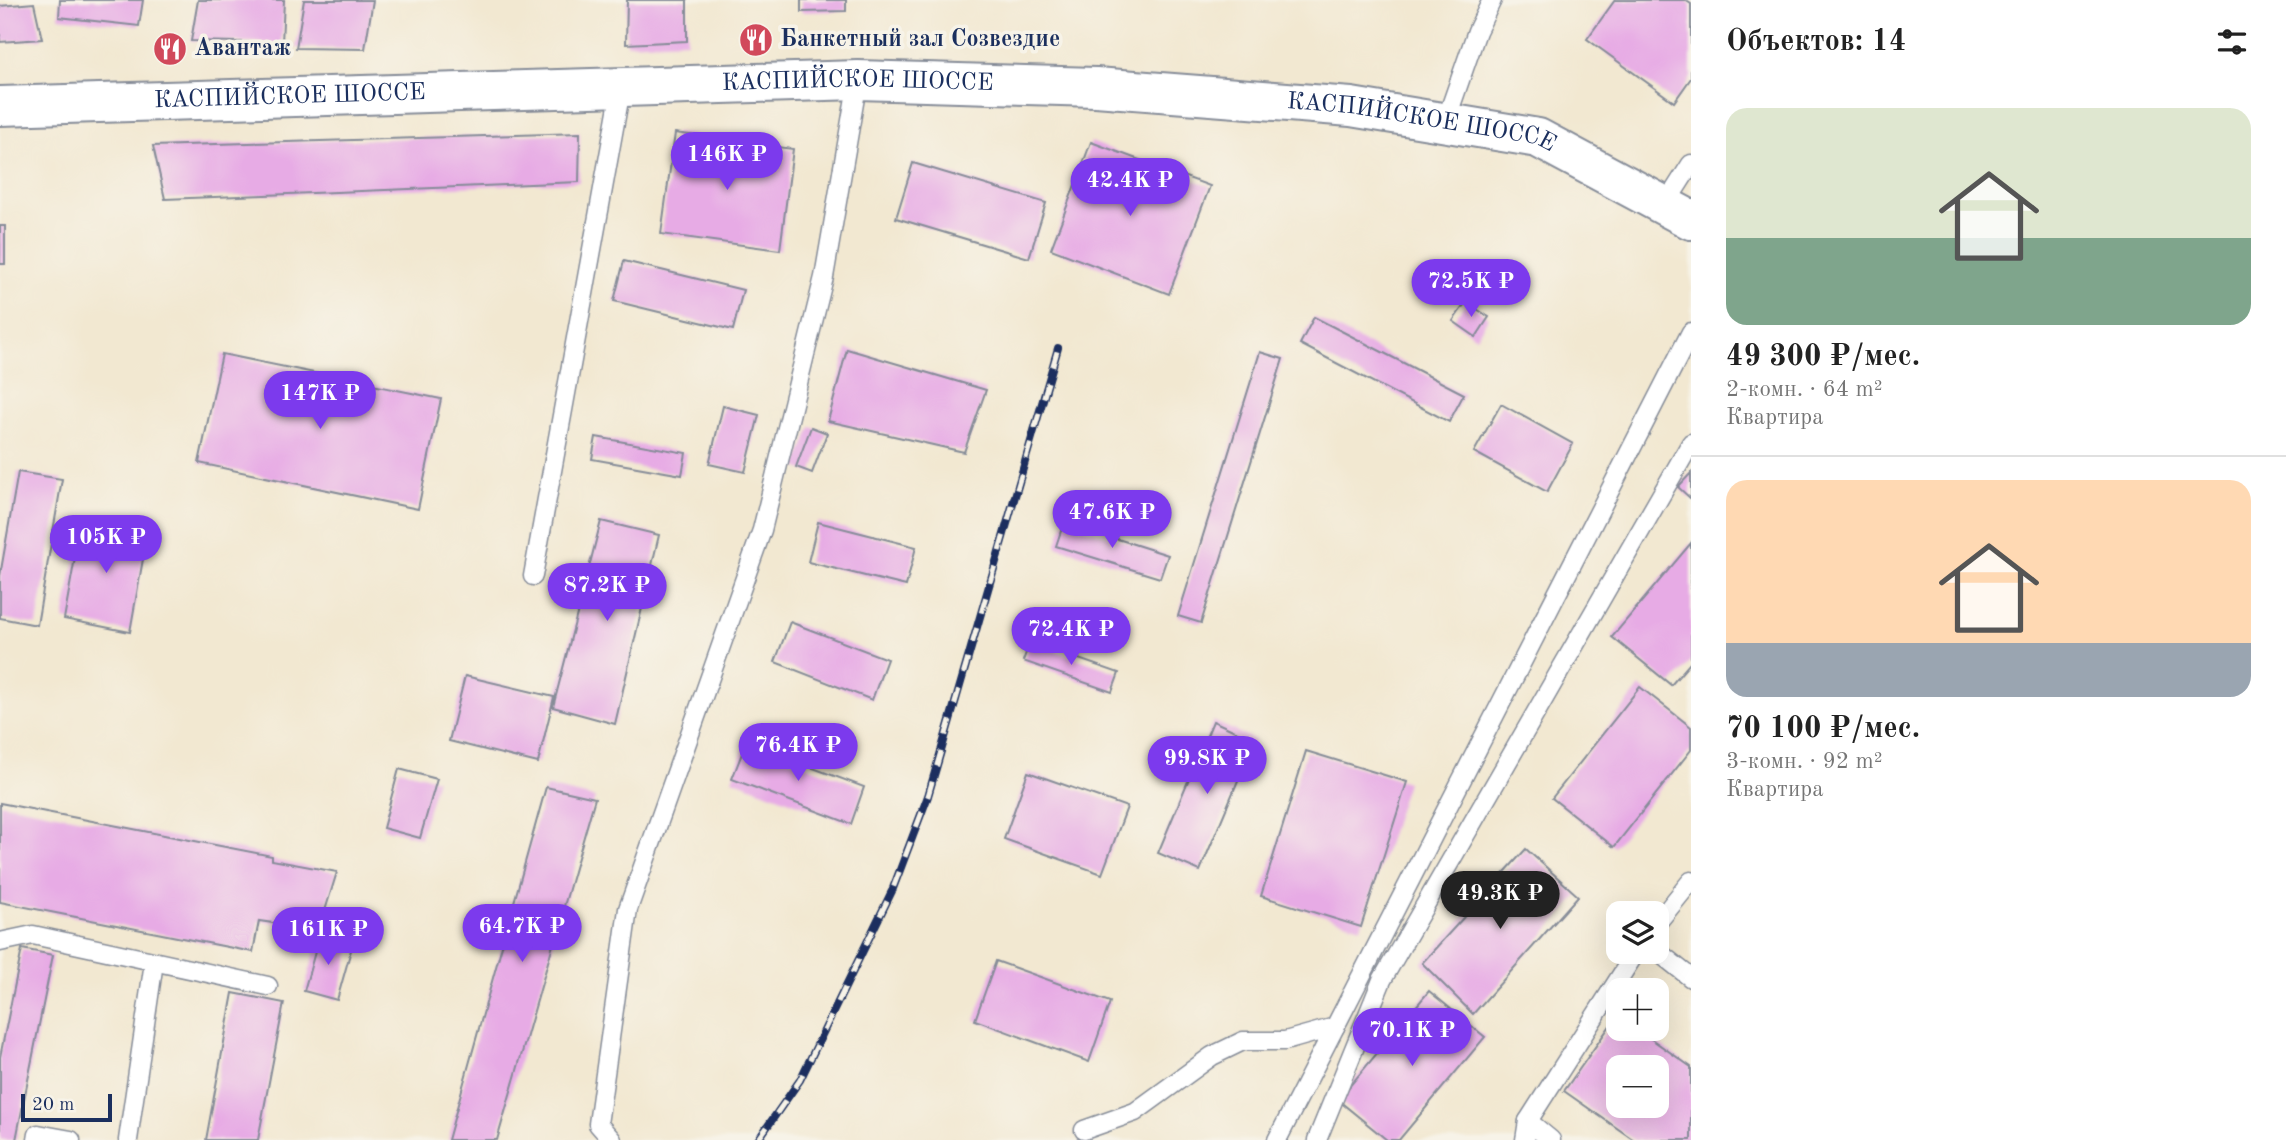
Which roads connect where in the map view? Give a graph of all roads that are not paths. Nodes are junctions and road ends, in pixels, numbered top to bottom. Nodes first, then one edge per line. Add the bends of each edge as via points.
1 (1492, 0) edge
2 (858, 80) junction
3 (621, 89) junction
4 (0, 106) edge
5 (1445, 123) junction
6 (1691, 164) edge
7 (1678, 213) edge
8 (1691, 332) edge
9 (1691, 443) edge
10 (533, 576) dead end
11 (1691, 881) edge
12 (1669, 908) edge
13 (0, 942) edge
14 (1669, 961) edge
15 (155, 962) junction
16 (1628, 964) edge
17 (1691, 978) edge
18 (268, 986) dead end
19 (1335, 1027) junction
20 (1528, 1121) junction
21 (1084, 1130) dead end
22 (37, 1140) edge
23 (71, 1140) edge
24 (128, 1140) edge
25 (612, 1140) edge
26 (1277, 1140) edge
27 (1317, 1140) edge
28 (1525, 1140) edge
29 (1551, 1140) edge

1 - 5 lane via 1476,31
2 - 3 main road, КАСПИЙСКОЕ ШОССЕ
2 - 5 main road, КАСПИЙСКОЕ ШОССЕ via 1096,87 1350,107
2 - 25 lane via 824,276 762,530 628,909 598,1124
3 - 4 main road, КАСПИЙСКОЕ ШОССЕ
3 - 10 lane
5 - 7 main road, КАСПИЙСКОЕ ШОССЕ via 1538,138
6 - 7 lane
8 - 19 lane
9 - 27 lane via 1382,980
11 - 12 lane
13 - 15 lane via 33,935
14 - 17 lane
15 - 18 lane
15 - 24 lane
16 - 20 lane
19 - 21 lane via 1285,1041 1243,1041 1212,1056 1135,1112
19 - 26 lane
20 - 28 lane
20 - 29 lane
22 - 23 lane via 38,1135

